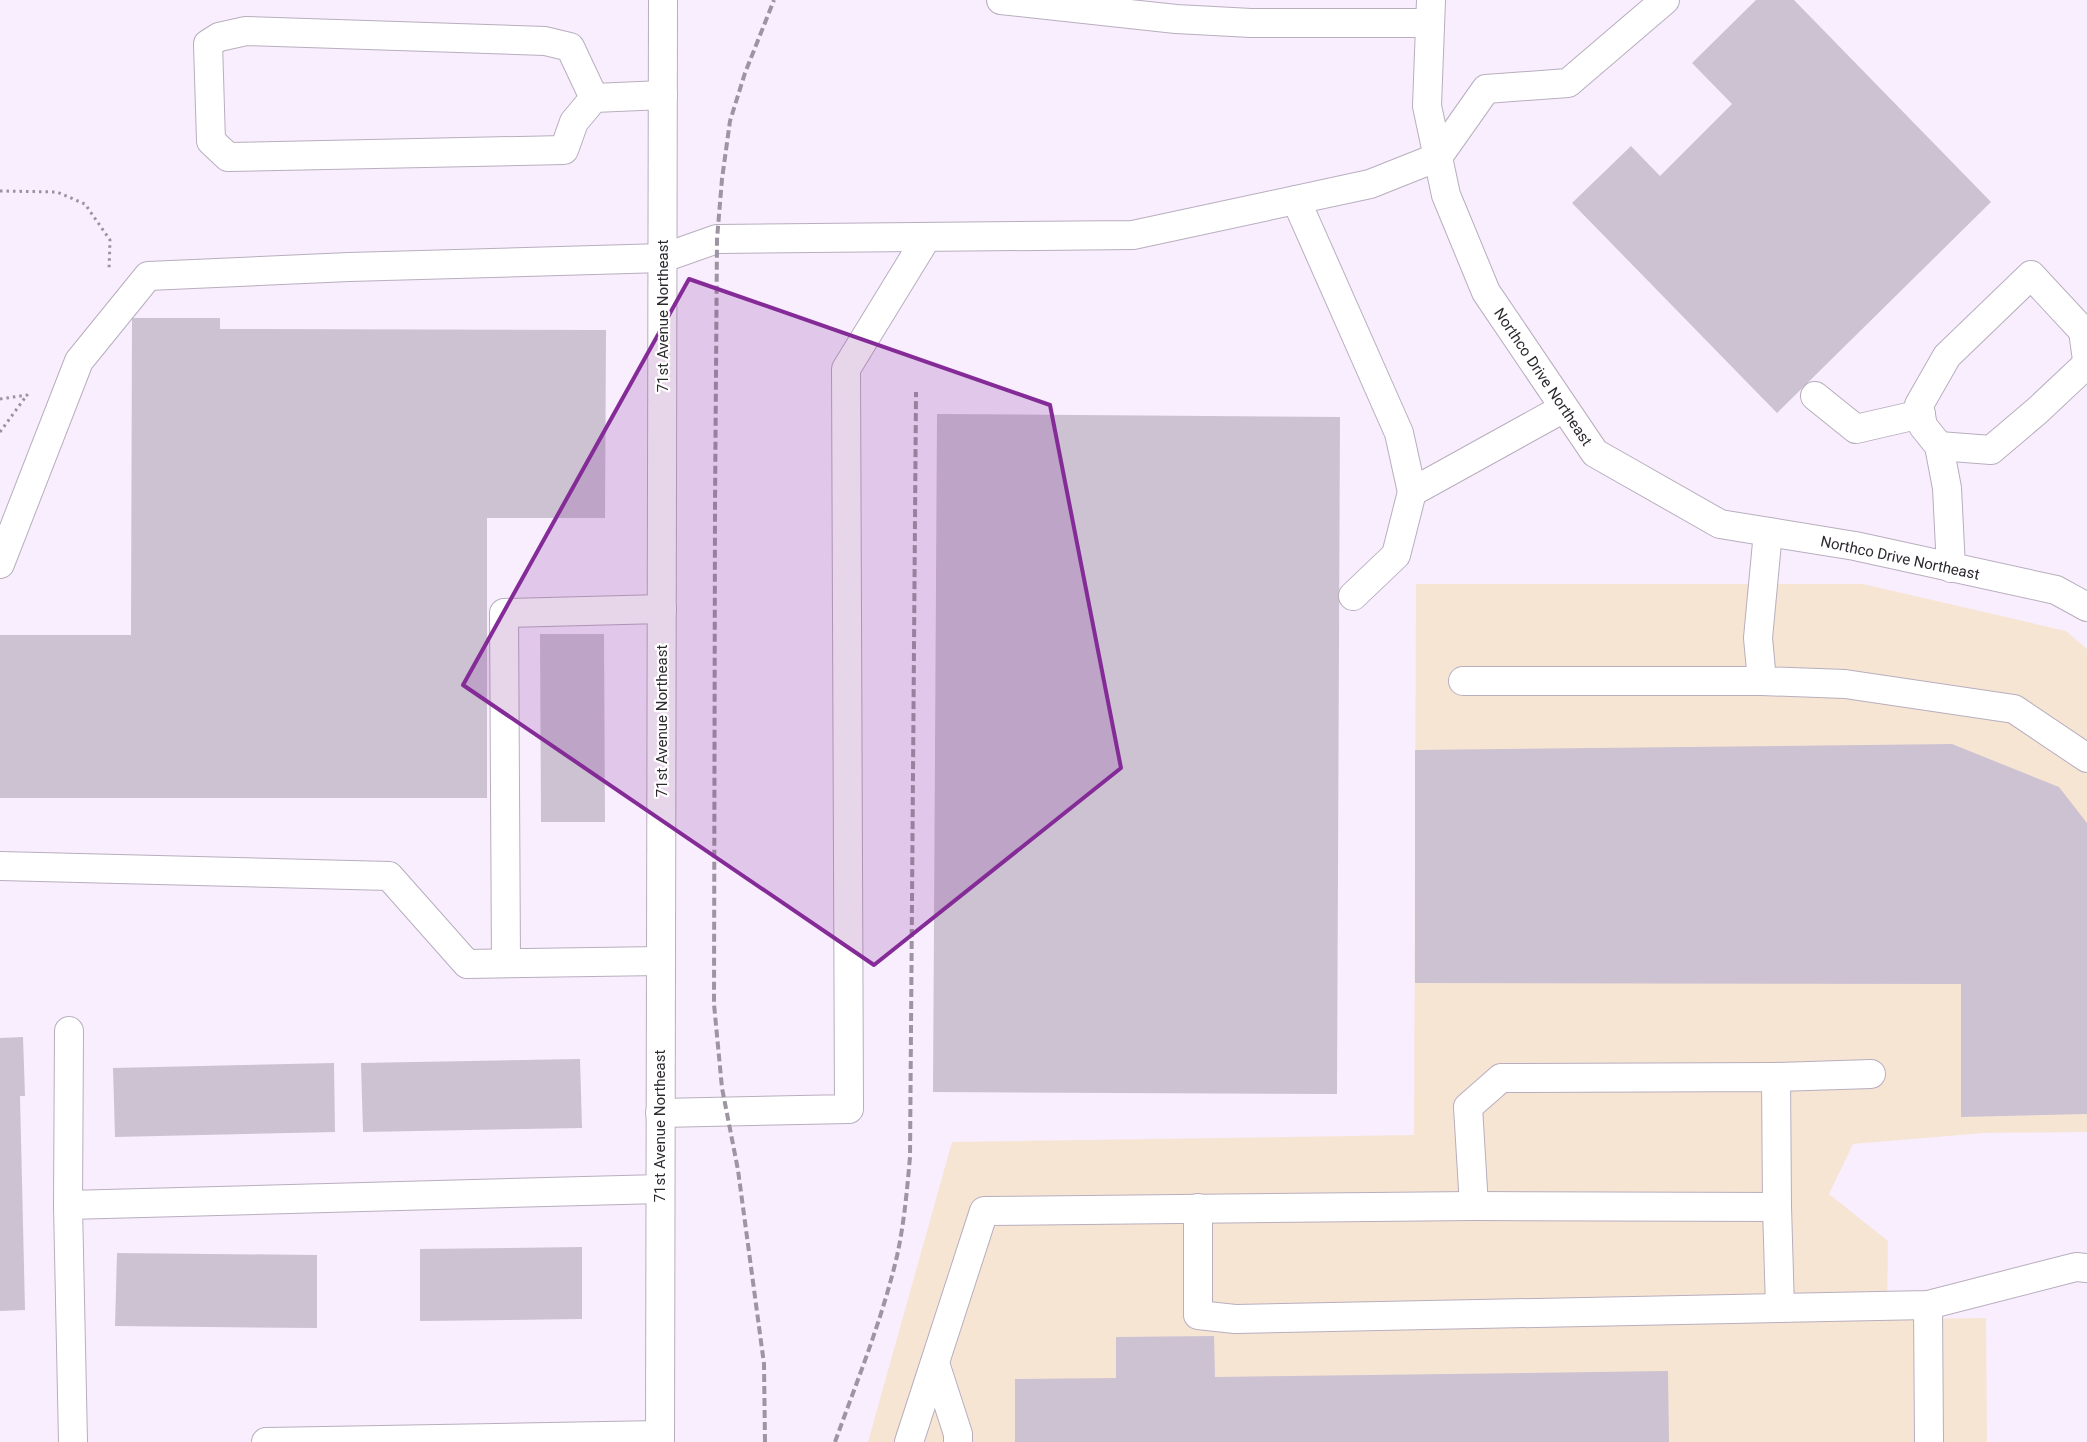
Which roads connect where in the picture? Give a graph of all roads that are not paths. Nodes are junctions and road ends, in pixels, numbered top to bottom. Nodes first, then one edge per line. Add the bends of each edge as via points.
1 (664, 0) edge
2 (1001, 0) edge
3 (1665, 0) edge
4 (1431, 12) edge
5 (663, 95) junction
6 (594, 98) junction
7 (1438, 158) junction
8 (1296, 200) junction
9 (927, 237) junction
10 (663, 258) junction
11 (2087, 362) edge
12 (1815, 396) dead end
13 (1564, 408) junction
14 (1921, 414) junction
15 (1940, 446) junction
16 (1412, 492) junction
17 (1768, 532) junction
18 (0, 564) edge
19 (1951, 568) junction
20 (1352, 596) dead end
21 (2087, 607) edge
22 (662, 609) junction
23 (1463, 680) dead end
24 (1762, 680) junction
25 (2087, 758) edge
26 (0, 866) edge
27 (661, 961) junction
28 (506, 963) junction
29 (69, 1031) dead end
30 (1871, 1074) dead end
31 (1776, 1077) junction
32 (660, 1113) junction
33 (660, 1189) junction
34 (68, 1205) junction
35 (1474, 1206) junction
36 (1778, 1207) junction
37 (1198, 1208) junction
38 (2087, 1268) edge
39 (1928, 1305) junction
40 (1780, 1308) junction
41 (935, 1363) junction
42 (660, 1438) edge
43 (73, 1442) edge
44 (266, 1442) edge
45 (909, 1442) edge
46 (958, 1442) edge
47 (1929, 1442) edge

1 - 5 street, 71st Avenue Northeast
2 - 4 street via 1176,20 1251,23
3 - 7 street via 1568,83 1486,89
4 - 7 street, Northco Drive Northeast via 1427,106
5 - 6 street
5 - 10 street, 71st Avenue Northeast
6 - 6 street via 574,122 564,150 228,157 211,141 208,44 219,37 246,31 544,42 570,47
7 - 8 street via 1370,184
7 - 13 street, Northco Drive Northeast via 1446,195 1486,292
8 - 9 street via 1133,235
8 - 16 street via 1399,434
9 - 10 street via 717,239
9 - 32 street via 846,369 849,1109
10 - 18 street via 348,266 148,276 79,361
10 - 22 street, 71st Avenue Northeast
11 - 14 street via 2083,331 2031,275 1947,356 1919,404
11 - 15 street via 2038,411 1991,450
12 - 14 street via 1856,429
13 - 16 street
13 - 17 street, Northco Drive Northeast via 1595,453 1720,524
14 - 15 street via 1923,426
15 - 19 street via 1947,488
16 - 20 street via 1396,555
17 - 19 street, Northco Drive Northeast via 1855,546
17 - 24 street via 1758,638
19 - 21 street, Northco Drive Northeast via 2056,590
22 - 27 street, 71st Avenue Northeast
22 - 28 street via 504,613
23 - 24 street
24 - 25 street via 1845,684 2014,709
26 - 28 street via 389,876 467,964
27 - 28 street
27 - 32 street, 71st Avenue Northeast
29 - 34 street
30 - 31 street
31 - 35 street via 1501,1078 1468,1107
31 - 36 street
32 - 33 street, 71st Avenue Northeast
33 - 34 street
33 - 42 street, 71st Avenue Northeast
34 - 43 street
35 - 36 street
35 - 37 street
36 - 40 street
37 - 40 street via 1198,1315 1235,1319
37 - 41 street via 984,1210
38 - 39 street
39 - 40 street
39 - 47 street
41 - 45 street
41 - 46 street
42 - 44 street

